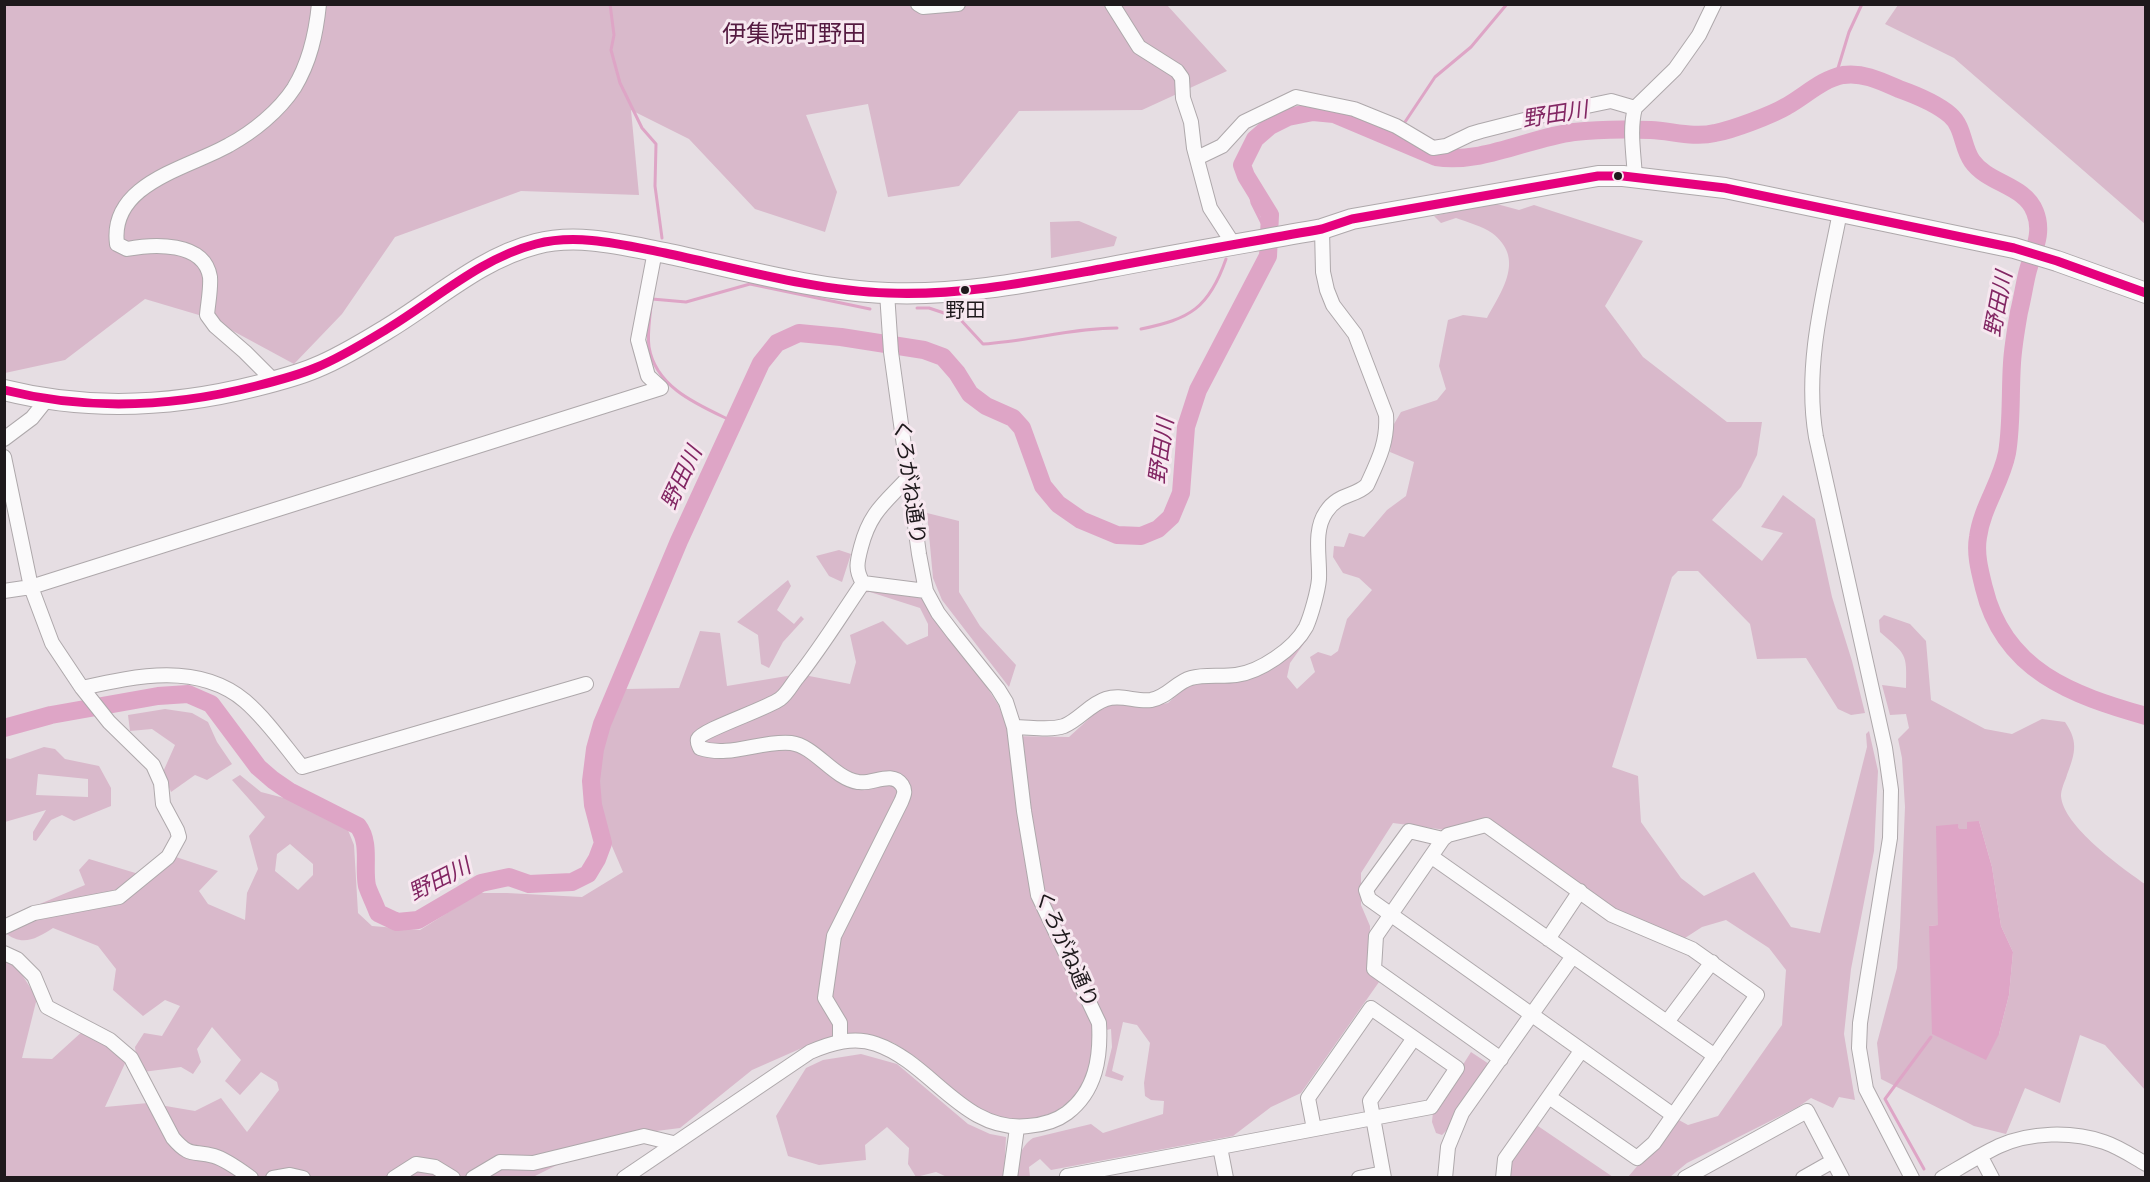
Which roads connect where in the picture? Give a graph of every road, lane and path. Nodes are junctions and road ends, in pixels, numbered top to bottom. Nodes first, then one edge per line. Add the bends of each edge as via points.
1 (319, 4) edge
2 (918, 4) edge
3 (958, 4) edge
4 (1112, 4) edge
5 (1714, 4) edge
6 (1634, 112) junction
7 (1197, 158) junction
8 (1635, 178) junction
9 (1840, 212) junction
10 (1322, 229) junction
11 (1234, 245) junction
12 (655, 251) junction
13 (887, 293) junction
14 (2145, 293) edge
15 (274, 381) junction
16 (4, 390) edge
17 (48, 398) junction
18 (4, 440) edge
19 (4, 457) edge
20 (908, 478) junction
21 (862, 583) junction
22 (31, 587) junction
23 (4, 591) edge
24 (926, 591) junction
25 (586, 684) dead end
26 (85, 691) junction
27 (1014, 727) junction
28 (1443, 840) junction
29 (1432, 857) junction
30 (1580, 891) junction
31 (1390, 916) junction
32 (4, 927) edge
33 (1548, 939) junction
34 (4, 953) edge
35 (1573, 956) junction
36 (1712, 962) junction
37 (1532, 1016) junction
38 (1667, 1022) junction
39 (1414, 1038) junction
40 (840, 1042) junction
41 (1581, 1051) junction
42 (1715, 1056) junction
43 (1501, 1059) junction
44 (1550, 1097) junction
45 (1673, 1115) junction
46 (1373, 1118) junction
47 (1017, 1128) junction
48 (1314, 1129) junction
49 (673, 1143) junction
50 (1220, 1147) junction
51 (1981, 1157) junction
52 (1833, 1161) junction
53 (2145, 1165) edge
54 (1384, 1175) edge
55 (251, 1178) edge
56 (273, 1178) edge
57 (303, 1178) edge
58 (394, 1178) edge
59 (453, 1178) edge
60 (473, 1178) edge
61 (624, 1178) edge
62 (1010, 1178) edge
63 (1068, 1178) edge
64 (1226, 1178) edge
65 (1359, 1178) edge
66 (1445, 1178) edge
67 (1503, 1178) edge
68 (1684, 1178) edge
69 (1803, 1178) edge
70 (1842, 1178) edge
71 (1912, 1178) edge
72 (1942, 1178) edge
73 (1992, 1178) edge
74 (2139, 1178) edge

1 - 15 street via 308,59 294,88 272,113 228,146 142,187 128,202 115,230 117,244 127,249 172,246 199,257 210,279 207,315
2 - 3 street
4 - 7 street via 1139,47 1182,78
5 - 6 street via 1676,69
6 - 7 street via 1611,101 1471,134 1433,148 1354,109 1296,97 1244,122 1222,146
6 - 8 street
7 - 11 street via 1210,208
8 - 9 highway via 1725,188
8 - 10 highway via 1598,176 1352,219
9 - 14 highway via 2014,248
9 - 71 street via 1814,350 1812,407 1891,790 1890,838 1859,1048 1866,1089
10 - 11 highway
10 - 27 street via 1327,290 1355,334 1386,415 1387,429 1383,451 1367,485 1341,497 1320,524 1319,583 1304,630 1268,664 1249,672 1187,678 1166,695 1152,700 1107,698 1066,725 1052,729
11 - 13 highway via 1016,285
12 - 13 highway via 800,282
12 - 15 highway via 583,239 523,247 477,271 348,352 316,368
12 - 22 street via 638,340 648,376 661,388
13 - 20 street, くろがね通り
15 - 17 highway via 166,403
16 - 17 highway
17 - 18 street via 32,418
19 - 22 street
20 - 21 street via 866,528 856,565
20 - 24 street, くろがね通り
21 - 24 street
21 - 40 street via 781,698 704,734 698,743 700,748 713,752 793,743 858,782 890,778 904,788 905,794 834,936 825,998 840,1023
22 - 23 street
22 - 26 street via 52,643
24 - 27 street, くろがね通り via 938,613 998,688
25 - 26 street via 302,767 260,715 220,686 175,675 136,676
26 - 32 street via 109,722 153,765 161,783 163,804 179,837 168,856 119,897 34,914
27 - 47 street, くろがね通り via 1038,895 1100,1023 1095,1074 1089,1088 1060,1118
28 - 29 street
28 - 30 street via 1448,835 1486,825
28 - 31 street via 1409,831 1366,890 1369,899
29 - 31 street
29 - 33 street
30 - 33 street
30 - 36 street via 1612,915 1692,949
31 - 37 street
31 - 43 street via 1376,936 1374,969
33 - 35 street
34 - 55 street via 17,958 30,971 47,1007 110,1040 131,1058 181,1148 192,1154 214,1156
35 - 37 street
35 - 38 street
36 - 38 street
36 - 42 street via 1757,995
37 - 41 street
37 - 43 street
38 - 42 street
39 - 46 street via 1370,1101
39 - 46 street via 1457,1068 1431,1107
39 - 48 street via 1371,1008 1308,1098
40 - 47 street, くろがね通り via 858,1040 889,1048 980,1118
40 - 49 street, くろがね通り via 810,1052
41 - 44 street
41 - 45 street
42 - 45 street
43 - 66 street via 1462,1113 1448,1147
44 - 45 street via 1637,1158 1654,1143
44 - 67 street via 1505,1159
46 - 48 street
46 - 54 street
47 - 62 street
48 - 50 street
49 - 60 street via 644,1136 532,1163 500,1162
49 - 61 street, くろがね通り
50 - 63 street
50 - 64 street
51 - 53 street via 2017,1140 2069,1135 2102,1141
51 - 72 street
51 - 73 street
52 - 68 street via 1807,1111
52 - 69 street
52 - 70 street
53 - 74 street
54 - 65 street
56 - 57 street
58 - 59 street via 416,1164 435,1167

